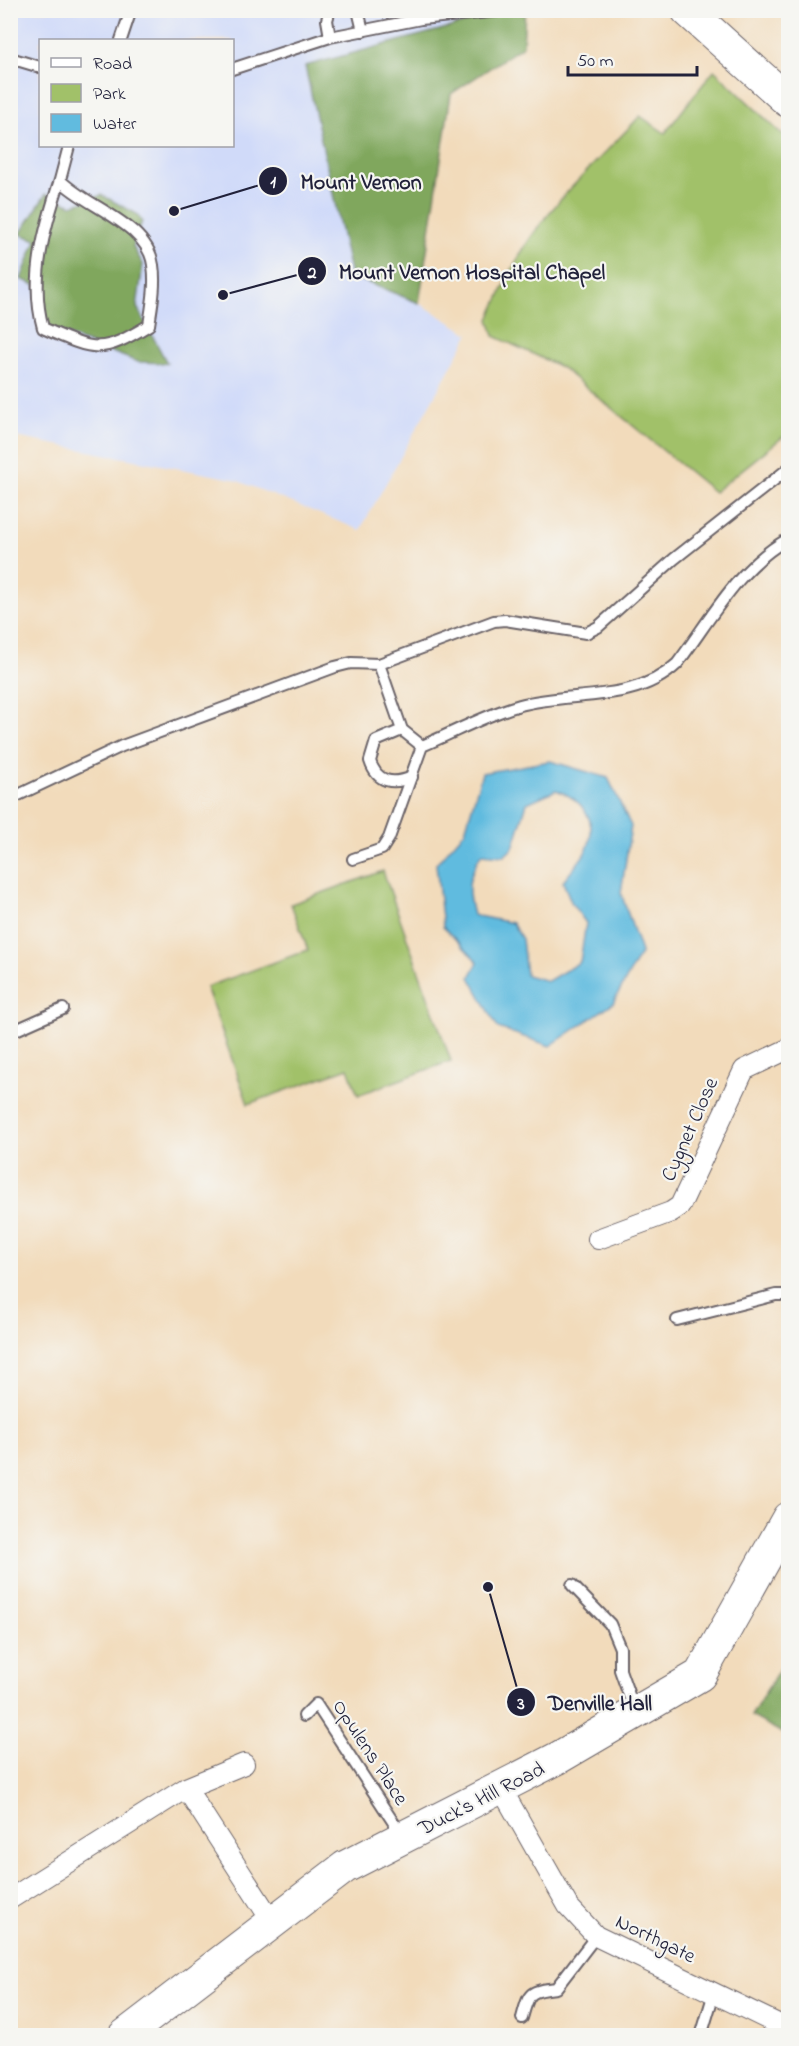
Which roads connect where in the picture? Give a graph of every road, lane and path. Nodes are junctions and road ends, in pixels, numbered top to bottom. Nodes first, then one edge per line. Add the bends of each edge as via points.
1 (131, 10) edge
2 (330, 10) edge
3 (358, 10) edge
4 (509, 10) edge
5 (687, 10) edge
6 (363, 31) junction
7 (330, 37) junction
8 (121, 39) edge
9 (10, 58) edge
10 (39, 67) edge
11 (234, 68) edge
12 (789, 101) edge
13 (69, 147) edge
14 (60, 180) junction
15 (70, 190) junction
16 (88, 192) dead end
17 (789, 469) edge
18 (789, 539) edge
19 (379, 664) junction
20 (402, 730) junction
21 (422, 746) junction
22 (412, 777) junction
23 (10, 800) edge
24 (353, 859) dead end
25 (63, 1009) dead end
26 (10, 1029) edge
27 (789, 1049) edge
28 (598, 1239) dead end
29 (789, 1295) edge
30 (677, 1320) dead end
31 (789, 1518) edge
32 (572, 1585) dead end
33 (636, 1715) junction
34 (304, 1716) dead end
35 (244, 1764) dead end
36 (186, 1788) junction
37 (501, 1788) junction
38 (403, 1838) junction
39 (10, 1899) edge
40 (273, 1923) junction
41 (596, 1936) junction
42 (714, 1993) junction
43 (522, 2018) dead end
44 (789, 2029) edge
45 (142, 2030) edge
46 (701, 2036) edge

1 - 8 lane
2 - 7 lane
3 - 6 lane
4 - 6 lane via 421,19
5 - 12 main road
6 - 7 lane
7 - 11 lane
9 - 10 lane
13 - 14 lane
14 - 15 lane
14 - 15 lane via 40,240 43,328 99,348 119,344 149,325 153,262 138,234
15 - 16 lane
17 - 19 lane via 586,633 494,621
18 - 21 lane via 743,574 677,664 659,678 626,691 522,704
19 - 20 lane
19 - 23 lane via 335,667 237,703 122,746
20 - 21 lane
20 - 22 lane via 376,741 370,761 378,777 387,781 401,782
21 - 22 lane
22 - 24 lane via 382,849
25 - 26 lane
27 - 28 street, Cygnet Close via 744,1070 680,1206
29 - 30 lane
31 - 33 main road, Duck's Hill Road via 700,1675
32 - 33 lane via 610,1624 620,1648 620,1671 626,1692
33 - 37 main road, Duck's Hill Road
34 - 38 lane, Opulens Place via 316,1704
35 - 36 street
36 - 39 street
36 - 40 street
37 - 38 main road, Duck's Hill Road
37 - 41 street, Northgate via 568,1906
38 - 40 main road, Duck's Hill Road via 345,1867
40 - 45 main road, Duck's Hill Road
41 - 42 street, Northgate
41 - 43 lane via 555,1988 535,1990 528,1995
42 - 44 street, Northgate
42 - 46 lane

